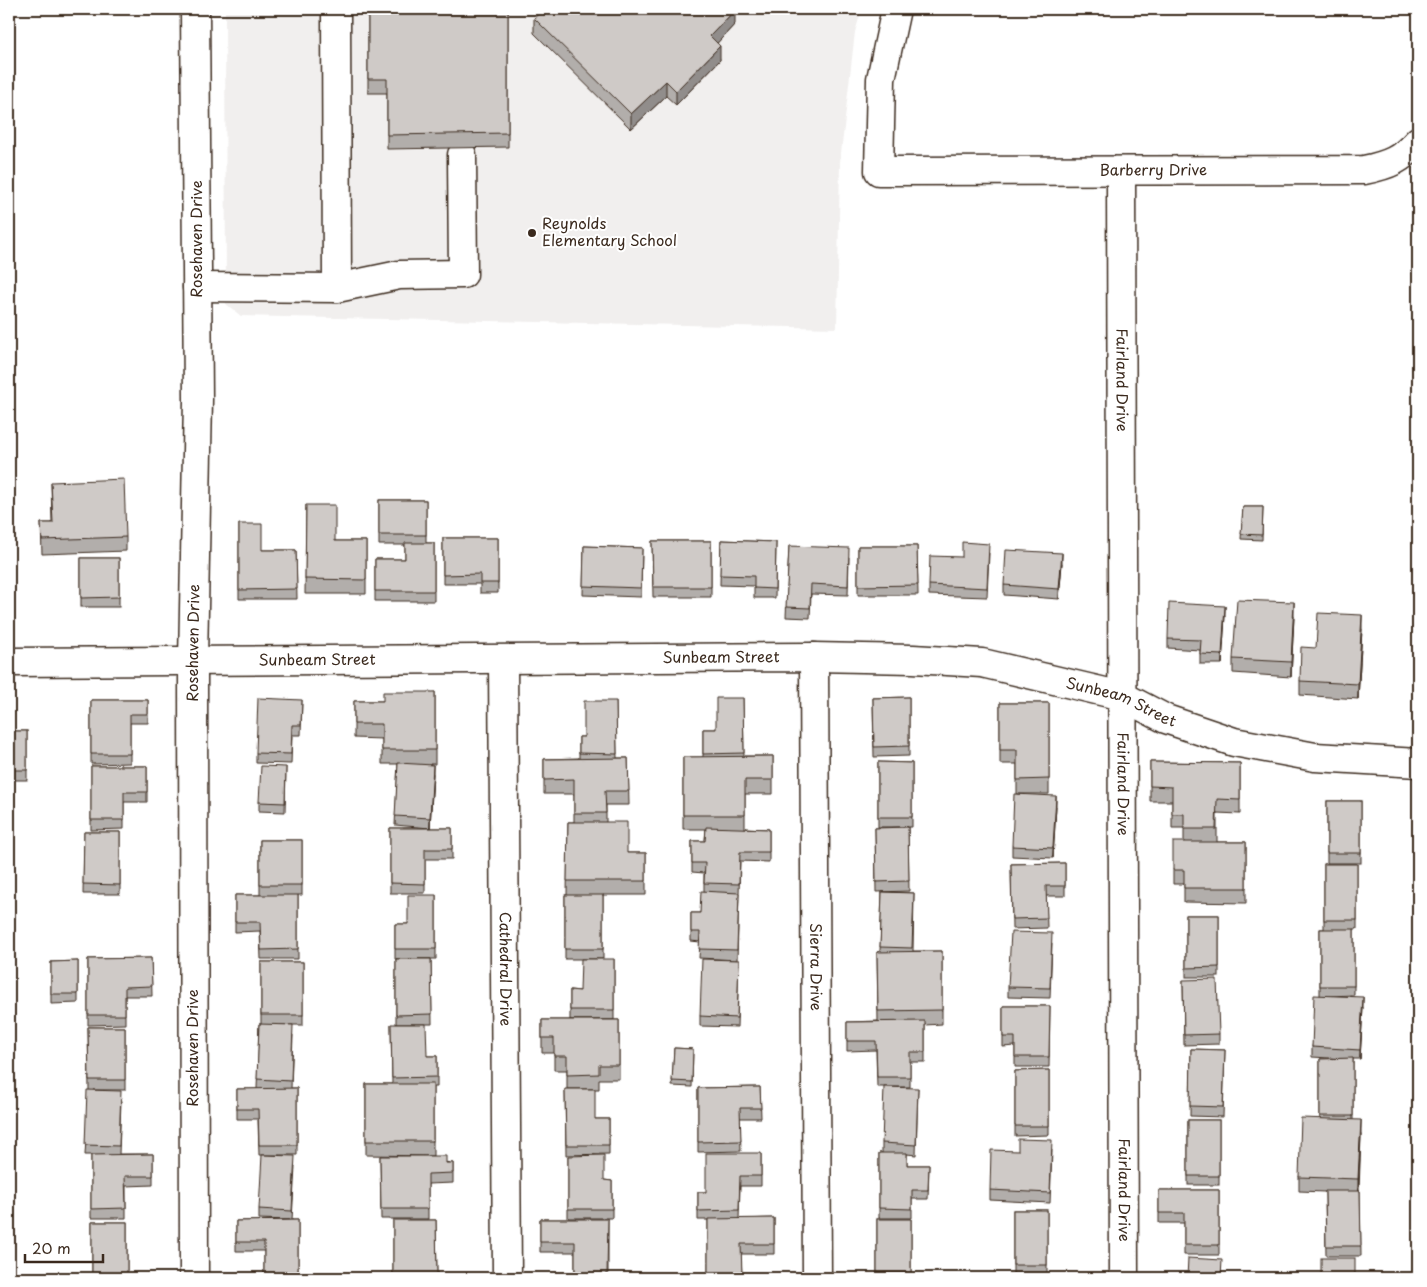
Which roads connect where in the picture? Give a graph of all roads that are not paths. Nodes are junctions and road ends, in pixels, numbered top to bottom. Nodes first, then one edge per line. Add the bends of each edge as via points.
1 (195, 9) edge
2 (336, 9) edge
3 (896, 9) edge
4 (1418, 141) edge
5 (462, 155) dead end
6 (1121, 172) junction
7 (197, 287) junction
8 (337, 288) junction
9 (814, 657) junction
10 (504, 660) junction
11 (193, 661) junction
12 (9, 662) edge
13 (1122, 696) junction
14 (1418, 764) edge
15 (194, 1278) edge
16 (507, 1278) edge
17 (816, 1278) edge
18 (1124, 1278) edge

1 - 7 street, Rosehaven Drive
2 - 8 street
3 - 6 street, Barberry Drive via 881,79 879,171
4 - 6 street, Barberry Drive via 1404,156 1384,166 1364,170
5 - 8 street via 463,274 399,275
6 - 13 street, Fairland Drive
7 - 8 street
7 - 11 street, Rosehaven Drive
9 - 10 street, Sunbeam Street
9 - 13 street, Sunbeam Street via 913,658 982,663
9 - 17 street, Sierra Drive
10 - 11 street, Sunbeam Street
10 - 16 street, Cathedral Drive
11 - 12 street, Sunbeam Street
11 - 15 street, Rosehaven Drive
13 - 14 street, Sunbeam Street via 1166,719 1234,742 1315,757
13 - 18 street, Fairland Drive

